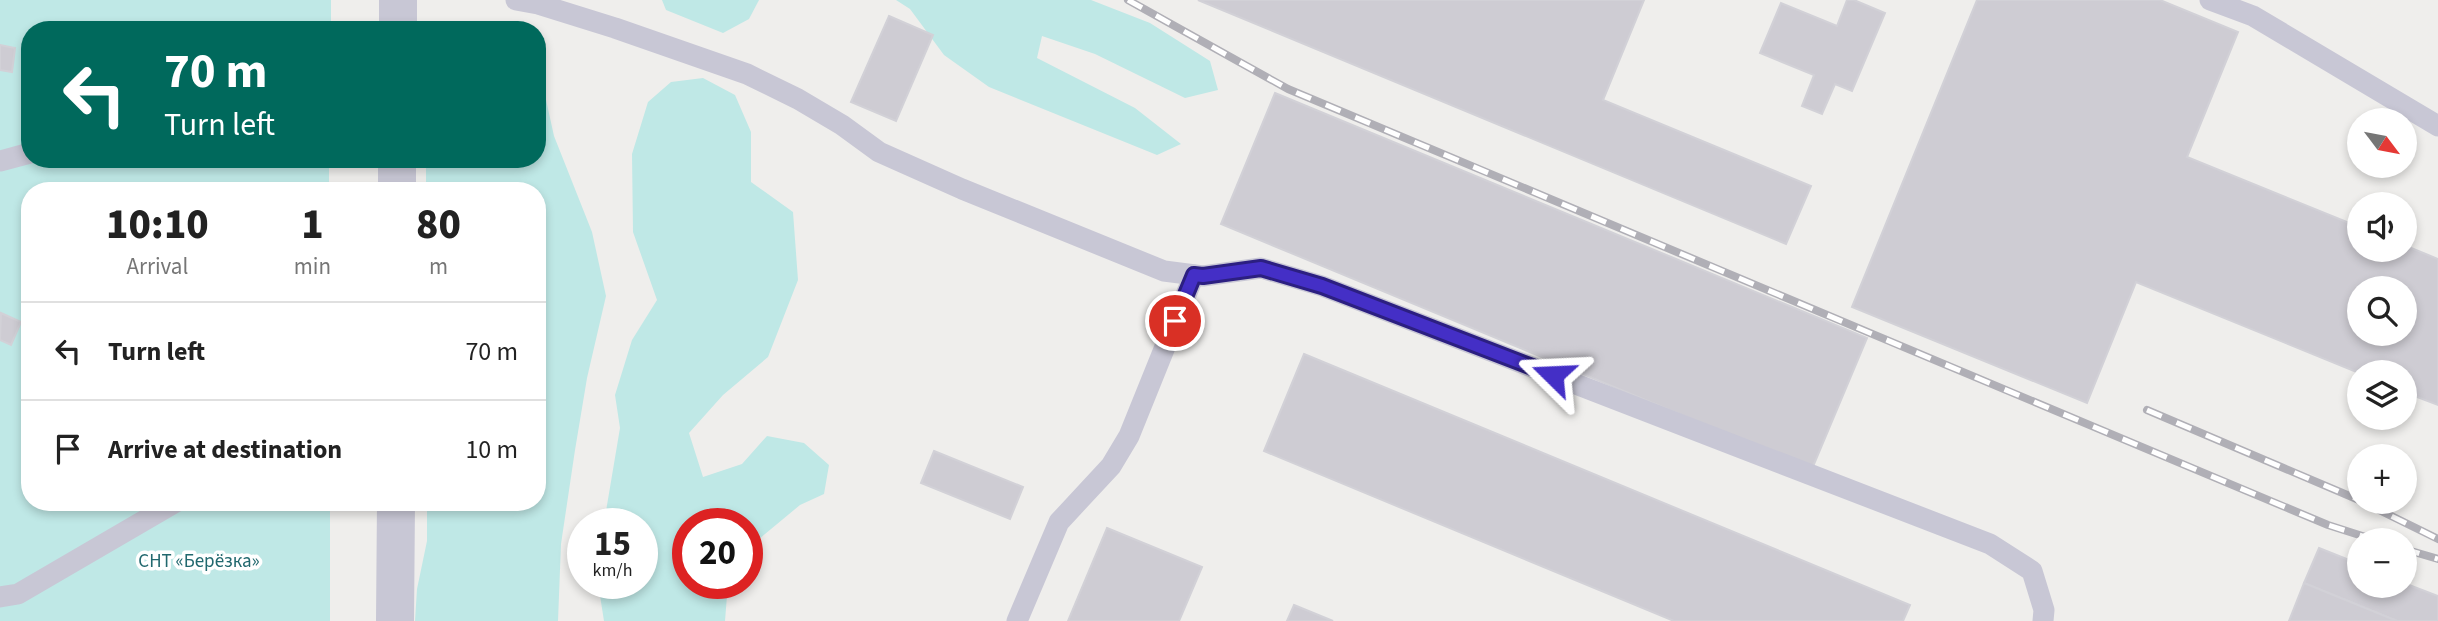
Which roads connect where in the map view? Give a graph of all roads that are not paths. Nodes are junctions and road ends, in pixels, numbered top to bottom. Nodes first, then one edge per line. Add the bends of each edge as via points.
1 (398, 0) edge
2 (516, 0) edge
3 (2210, 0) edge
4 (398, 21) edge
5 (2438, 126) edge
6 (21, 155) edge
7 (0, 161) edge
8 (1194, 275) junction
9 (161, 511) edge
10 (396, 511) edge
11 (0, 597) edge
12 (395, 621) edge
13 (1017, 621) edge
14 (2043, 621) edge

1 - 4 street
2 - 8 lane via 747,74 842,125 878,152 1164,271
3 - 5 lane via 2253,16
6 - 7 lane
8 - 13 lane via 1129,436 1111,466 1059,522
8 - 14 lane via 1261,268 1322,286 1990,544 2032,571
9 - 11 lane via 18,594
10 - 12 street

